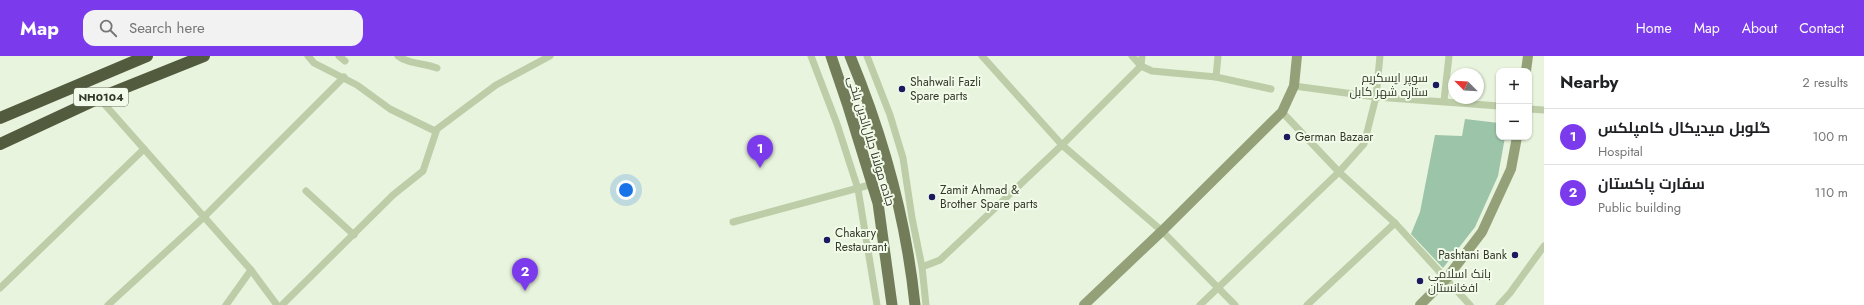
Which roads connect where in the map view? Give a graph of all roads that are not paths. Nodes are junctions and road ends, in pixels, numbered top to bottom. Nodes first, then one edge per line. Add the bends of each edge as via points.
1 (148, 56) edge
2 (204, 56) edge
3 (308, 56) edge
4 (339, 56) edge
5 (398, 56) edge
6 (550, 56) edge
7 (811, 56) edge
8 (831, 56) edge
9 (850, 56) edge
10 (867, 56) edge
11 (982, 56) edge
12 (1132, 56) edge
13 (1142, 56) edge
14 (1218, 56) edge
15 (1297, 56) edge
16 (1380, 56) edge
17 (1449, 56) edge
18 (1528, 56) edge
19 (345, 61) dead end
20 (1140, 66) junction
21 (436, 68) dead end
22 (1526, 68) edge
23 (1216, 77) junction
24 (344, 78) junction
25 (1294, 86) junction
26 (1271, 89) dead end
27 (1376, 97) junction
28 (99, 98) junction
29 (1444, 101) junction
30 (1496, 106) edge
31 (1532, 109) edge
32 (1544, 110) edge
33 (1282, 112) junction
34 (0, 118) edge
35 (435, 131) junction
36 (1516, 140) edge
37 (0, 144) edge
38 (1062, 145) junction
39 (144, 149) junction
40 (1339, 172) junction
41 (873, 184) junction
42 (858, 188) junction
43 (306, 191) dead end
44 (204, 217) junction
45 (733, 222) dead end
46 (1395, 223) junction
47 (1162, 232) junction
48 (354, 235) junction
49 (1544, 246) edge
50 (922, 267) junction
51 (251, 270) junction
52 (1446, 279) junction
53 (0, 288) edge
54 (1218, 288) junction
55 (108, 305) edge
56 (226, 305) edge
57 (277, 305) edge
58 (282, 305) edge
59 (877, 305) edge
60 (892, 305) edge
61 (915, 305) edge
62 (926, 305) edge
63 (1084, 305) edge
64 (1200, 305) edge
65 (1236, 305) edge
66 (1307, 305) edge
67 (1420, 305) edge
68 (1470, 305) edge
69 (1499, 305) edge

1 - 34 highway, NH0104
2 - 28 highway, NH0104
3 - 24 street via 314,63
4 - 19 street
5 - 21 street via 408,62 425,63
6 - 35 street via 496,85
7 - 42 street
8 - 41 main road, جاده مولانا جلال‌الدین بلخی
9 - 61 main road, جاده مولانا جلال‌الدین بلخی via 886,155 901,210
10 - 50 street via 890,115 903,158
11 - 38 street
12 - 20 street
13 - 20 street
14 - 23 street
15 - 25 main road
16 - 27 street
17 - 29 street
18 - 22 main road
20 - 23 street via 1158,73
20 - 38 street
23 - 26 street
24 - 35 street via 390,109
24 - 44 street
25 - 27 street
25 - 33 main road
27 - 29 street
27 - 40 street via 1364,144
28 - 37 highway, NH0104
28 - 39 street
29 - 30 street
31 - 32 street
33 - 40 street
33 - 47 main road
35 - 48 street via 423,171 405,184
36 - 52 main road via 1511,169 1482,232
38 - 47 street
38 - 50 street via 940,260
39 - 44 street
39 - 53 street
40 - 46 street
40 - 54 street
41 - 42 street
41 - 60 main road, جاده مولانا جلال‌الدین بلخی
42 - 45 street
42 - 59 street
43 - 48 street
44 - 51 street
44 - 55 street
46 - 52 street
46 - 66 street
47 - 54 street
47 - 63 main road
48 - 58 street
49 - 69 street
50 - 62 street
51 - 56 street
51 - 57 street
52 - 67 main road
52 - 68 street
54 - 64 street
54 - 65 street

